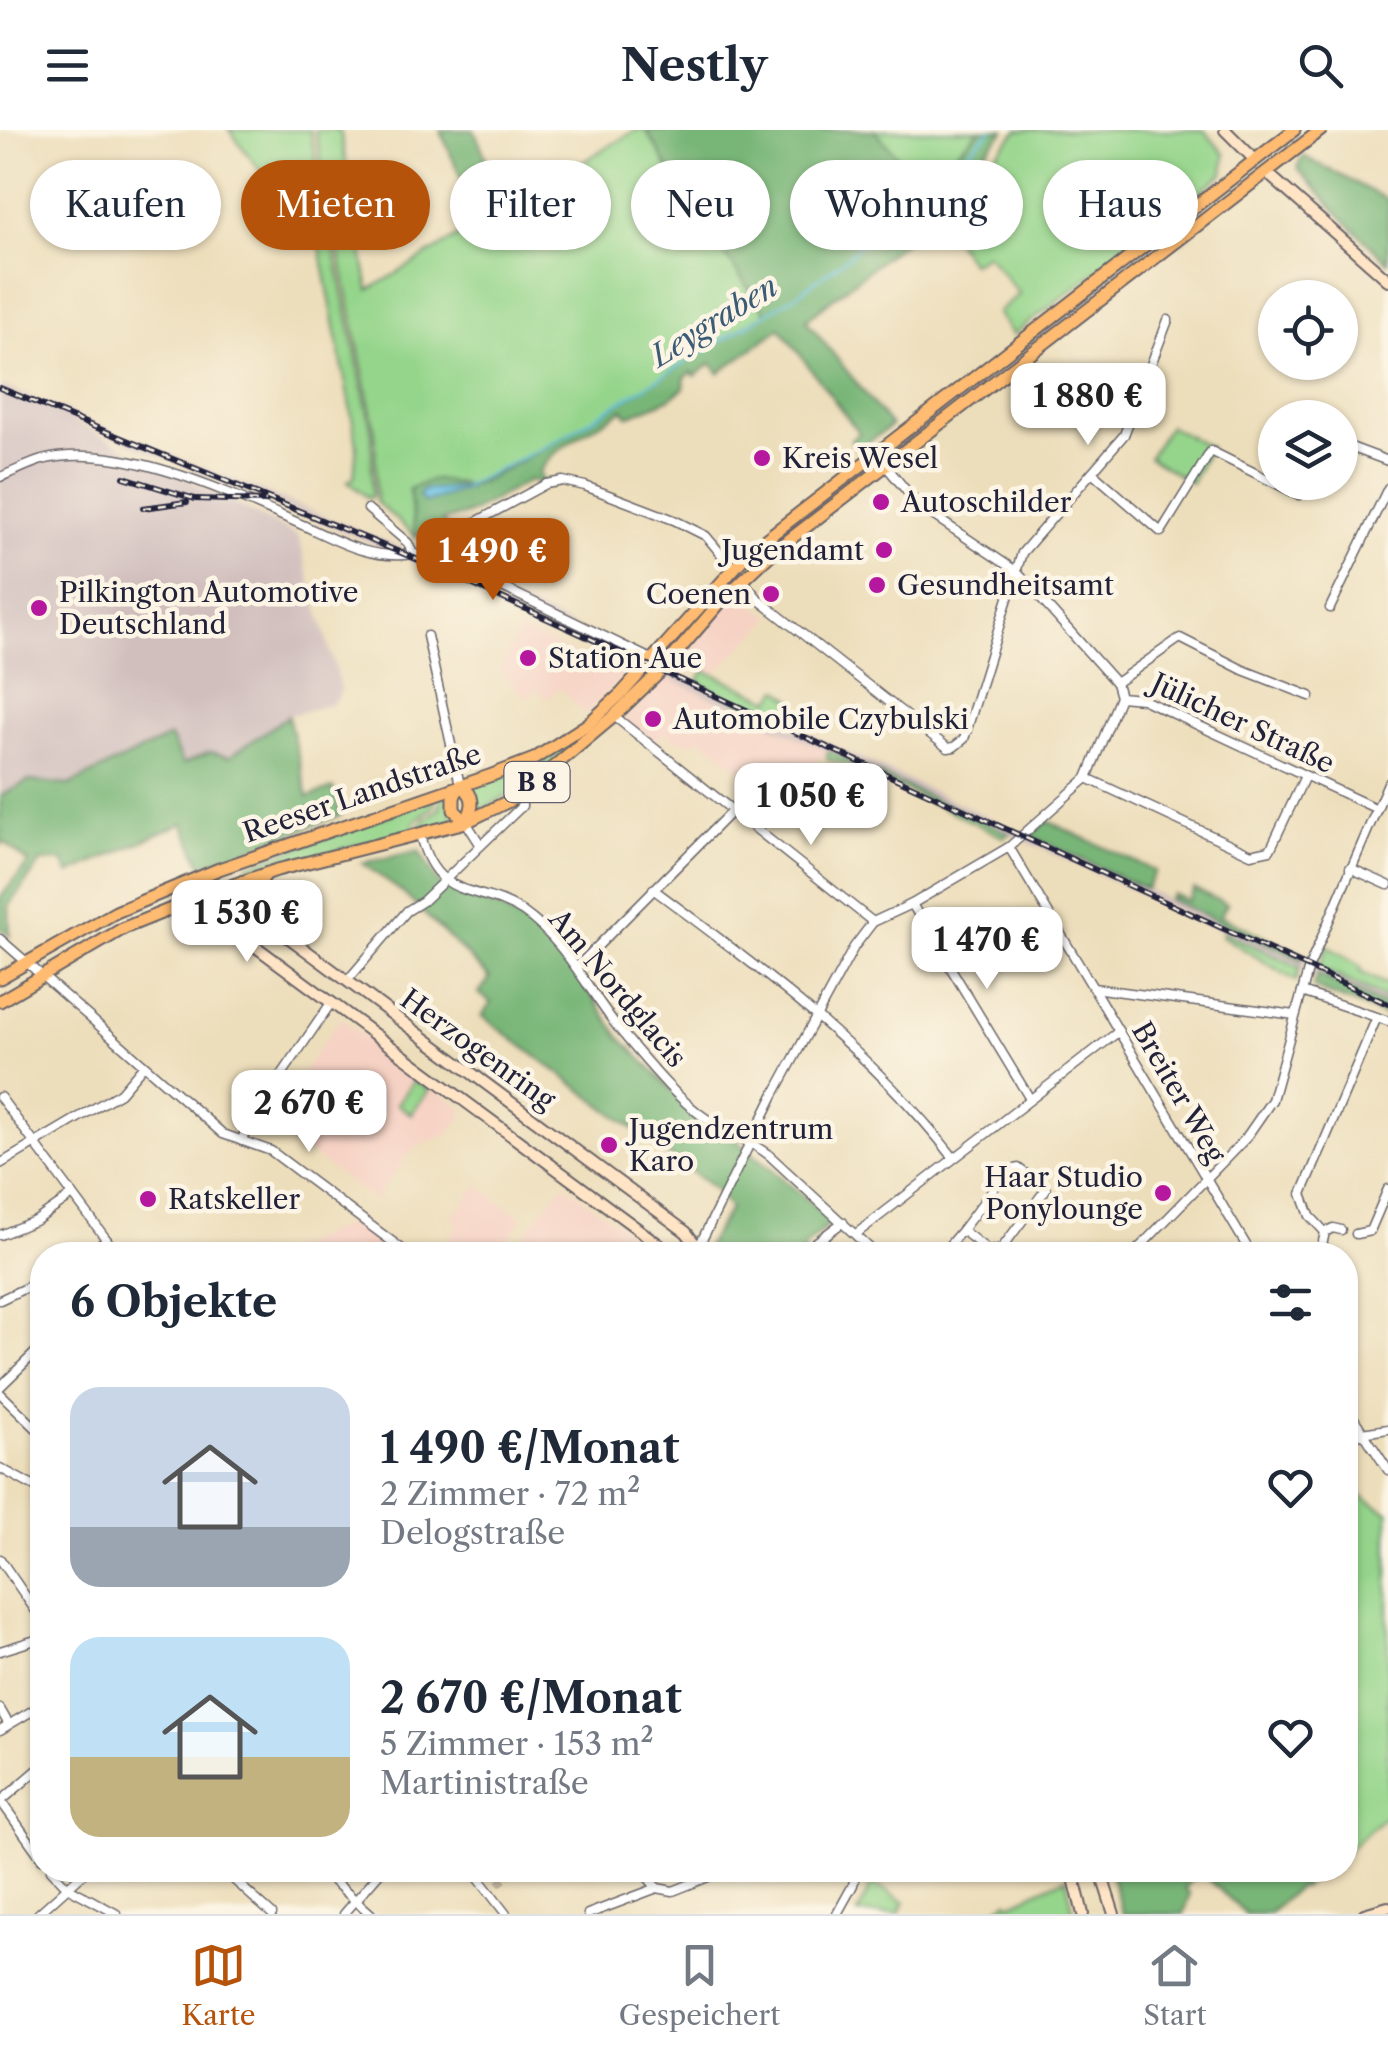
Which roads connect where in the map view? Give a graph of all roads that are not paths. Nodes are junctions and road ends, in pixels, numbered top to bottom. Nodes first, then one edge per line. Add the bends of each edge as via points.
1 (1225, 130) edge
2 (1294, 130) edge
3 (1321, 130) edge
4 (1255, 160) junction
5 (1266, 172) junction
6 (1388, 280) edge
7 (1168, 320) dead end
8 (1358, 450) edge
9 (1388, 461) edge
10 (886, 466) junction
11 (1092, 472) junction
12 (1258, 475) edge
13 (0, 478) edge
14 (1388, 488) edge
15 (368, 509) dead end
16 (429, 553) junction
17 (413, 554) junction
18 (732, 567) junction
19 (1016, 571) junction
20 (742, 580) junction
21 (1330, 608) dead end
22 (428, 636) dead end
23 (652, 659) junction
24 (664, 666) junction
25 (1116, 682) junction
26 (1310, 696) dead end
27 (1120, 697) junction
28 (614, 716) junction
29 (1305, 776) junction
30 (1087, 778) junction
31 (1388, 782) edge
32 (460, 785) junction
33 (522, 801) dead end
34 (1377, 809) junction
35 (731, 812) junction
36 (466, 822) junction
37 (420, 835) junction
38 (480, 844) junction
39 (1009, 847) junction
40 (234, 863) junction
41 (1350, 868) junction
42 (219, 869) junction
43 (266, 874) junction
44 (444, 879) junction
45 (242, 881) junction
46 (1388, 885) edge
47 (653, 889) junction
48 (218, 890) junction
49 (912, 904) junction
50 (256, 910) junction
51 (873, 922) junction
52 (0, 938) edge
53 (27, 962) junction
54 (577, 967) junction
55 (42, 976) junction
56 (0, 978) edge
57 (347, 981) junction
58 (1093, 988) junction
59 (1302, 992) junction
60 (0, 1001) edge
61 (331, 1002) junction
62 (818, 1015) junction
63 (1295, 1015) junction
64 (1377, 1017) junction
65 (1388, 1022) edge
66 (1118, 1032) junction
67 (144, 1064) junction
68 (0, 1098) edge
69 (1030, 1099) junction
70 (242, 1141) junction
71 (750, 1141) junction
72 (33, 1144) junction
73 (953, 1157) junction
74 (0, 1164) edge
75 (1205, 1180) junction
76 (1388, 1189) edge
77 (74, 1195) junction
78 (843, 1222) junction
79 (962, 1230) junction
80 (1341, 1230) dead end
81 (1325, 1232) junction
82 (856, 1234) junction
83 (1356, 1234) dead end
84 (0, 1235) edge
85 (107, 1240) joint
86 (104, 1242) edge
87 (393, 1242) edge
88 (655, 1242) edge
89 (692, 1242) edge
90 (704, 1242) edge
91 (816, 1242) edge
92 (864, 1242) edge
93 (952, 1242) edge
94 (976, 1242) edge
95 (1007, 1242) edge
96 (1145, 1242) edge
97 (1244, 1242) edge
98 (1323, 1242) edge
99 (30, 1286) edge
100 (0, 1300) edge
101 (30, 1359) edge
102 (0, 1390) edge
103 (30, 1421) edge
104 (1358, 1426) edge
105 (1388, 1430) edge
106 (1362, 1433) junction
107 (1358, 1435) edge
108 (0, 1468) edge
109 (1388, 1470) edge
110 (30, 1484) edge
111 (0, 1559) edge
112 (30, 1603) edge
113 (30, 1642) edge
114 (0, 1651) edge
115 (0, 1709) edge
116 (30, 1711) edge
117 (4, 1727) edge
118 (30, 1776) edge
119 (0, 1801) edge
120 (30, 1842) edge
121 (63, 1882) edge
122 (72, 1882) edge
123 (236, 1882) edge
124 (335, 1882) edge
125 (372, 1882) edge
126 (481, 1882) edge
127 (652, 1882) edge
128 (696, 1882) edge
129 (854, 1882) edge
130 (1075, 1882) edge
131 (1104, 1882) edge
132 (498, 1884) tunnel mouth
133 (67, 1886) junction
134 (657, 1888) junction
135 (488, 1892) junction
136 (356, 1900) junction
137 (1388, 1907) edge
138 (38, 1914) edge
139 (117, 1914) edge
140 (272, 1914) edge
141 (344, 1914) edge
142 (371, 1914) edge
143 (506, 1914) edge
144 (588, 1914) edge
145 (838, 1914) edge
146 (1083, 1914) edge
147 (1114, 1914) edge
148 (1364, 1914) edge

1 - 4 main road
2 - 4 main road, Reeser Landstraße / B 8
3 - 5 main road, Reeser Landstraße / B 8
4 - 5 main road
4 - 18 main road, Reeser Landstraße / B 8
5 - 6 main road
5 - 10 main road, Reeser Landstraße / B 8
7 - 11 street via 1124,435
8 - 9 street
10 - 19 street, Jülicher Straße via 919,506
10 - 20 main road, Reeser Landstraße / B 8
11 - 12 street via 1162,532 1211,451
11 - 19 street via 1022,552
13 - 17 street via 68,456 163,469 358,550
14 - 21 street
15 - 17 street
16 - 17 street
16 - 18 street via 436,536 564,481 706,536
16 - 23 street
18 - 20 main road
18 - 23 main road, Reeser Landstraße / B 8
19 - 20 street via 964,739 954,748 759,600
19 - 25 street, Jülicher Straße
20 - 24 main road, Reeser Landstraße / B 8
22 - 32 street
23 - 24 main road
23 - 32 main road, Reeser Landstraße / B 8 via 564,743
24 - 28 main road, Reeser Landstraße / B 8
25 - 26 street via 1180,638
25 - 27 street, Jülicher Straße
27 - 29 street, Jülicher Straße via 1142,698
27 - 30 street
28 - 35 street
28 - 36 main road, Reeser Landstraße / B 8 via 519,796
29 - 30 street via 1270,850 1261,854
29 - 34 street, Jülicher Straße
30 - 39 street
31 - 34 street
32 - 36 main road via 454,810
32 - 36 main road via 473,802
32 - 40 main road, Reeser Landstraße / B 8
33 - 38 street
34 - 41 street
35 - 47 street
35 - 51 street
36 - 37 main road, Reeser Landstraße / B 8
36 - 38 street
37 - 43 main road, Reeser Landstraße / B 8
37 - 44 street
38 - 44 street
39 - 49 street
39 - 58 street, Breiter Weg
40 - 42 main road, B 8
40 - 45 main road
41 - 46 street
41 - 59 street
42 - 48 main road
42 - 53 main road, B 8 via 116,912
43 - 45 main road, Reeser Landstraße / B 8
43 - 50 main road via 256,890
44 - 54 street, Am Nordglacis via 520,910
44 - 57 street
45 - 48 main road, B 8
45 - 50 main road, Herzogenring
47 - 54 street
47 - 62 street
48 - 55 main road, B 8 via 124,928
48 - 61 main road, Herzogenring via 240,935
49 - 51 street
49 - 69 street
50 - 57 main road, Herzogenring
51 - 62 street
52 - 53 street
53 - 55 street
53 - 56 main road, B 8
54 - 71 street, Am Nordglacis via 622,1033 685,1099 708,1120
55 - 60 main road, B 8
55 - 67 street
57 - 61 main road
57 - 89 main road, Herzogenring
58 - 63 street
58 - 66 street, Breiter Weg
59 - 63 street
59 - 64 street
61 - 70 street
61 - 88 main road, Herzogenring
62 - 71 street
62 - 73 street via 923,1118
63 - 75 street via 1272,1100
64 - 65 street
64 - 81 street via 1302,1194
66 - 69 street
66 - 75 street, Breiter Weg
67 - 70 street via 222,1134
67 - 72 street via 120,1094
68 - 72 street
69 - 73 street
70 - 87 street via 271,1151
71 - 78 street, Am Nordglacis
71 - 90 street
72 - 74 street
72 - 77 street
73 - 82 street
75 - 96 street
75 - 97 street, Breiter Weg
76 - 83 street via 1370,1231
77 - 84 street
77 - 85 street
78 - 82 street, Am Nordglacis
78 - 91 street
79 - 93 street
79 - 94 street
79 - 95 street via 1007,1171 1018,1168 1046,1190
80 - 81 street
81 - 98 street
82 - 92 street, Am Nordglacis
85 - 86 street
99 - 100 street
101 - 102 street
102 - 103 street
104 - 106 street
105 - 106 street
106 - 107 street
106 - 109 street
108 - 110 street
111 - 112 street
113 - 114 street
115 - 117 street
116 - 117 street
118 - 119 street
119 - 120 street
121 - 133 street
122 - 133 street
123 - 140 street
124 - 136 street
125 - 136 street
126 - 135 street
127 - 134 street
128 - 134 street via 673,1891
129 - 145 street
130 - 146 main road
131 - 147 main road
132 - 135 street
133 - 138 street
133 - 139 street
134 - 144 street
135 - 143 street
136 - 141 street
136 - 142 street
137 - 148 main road

